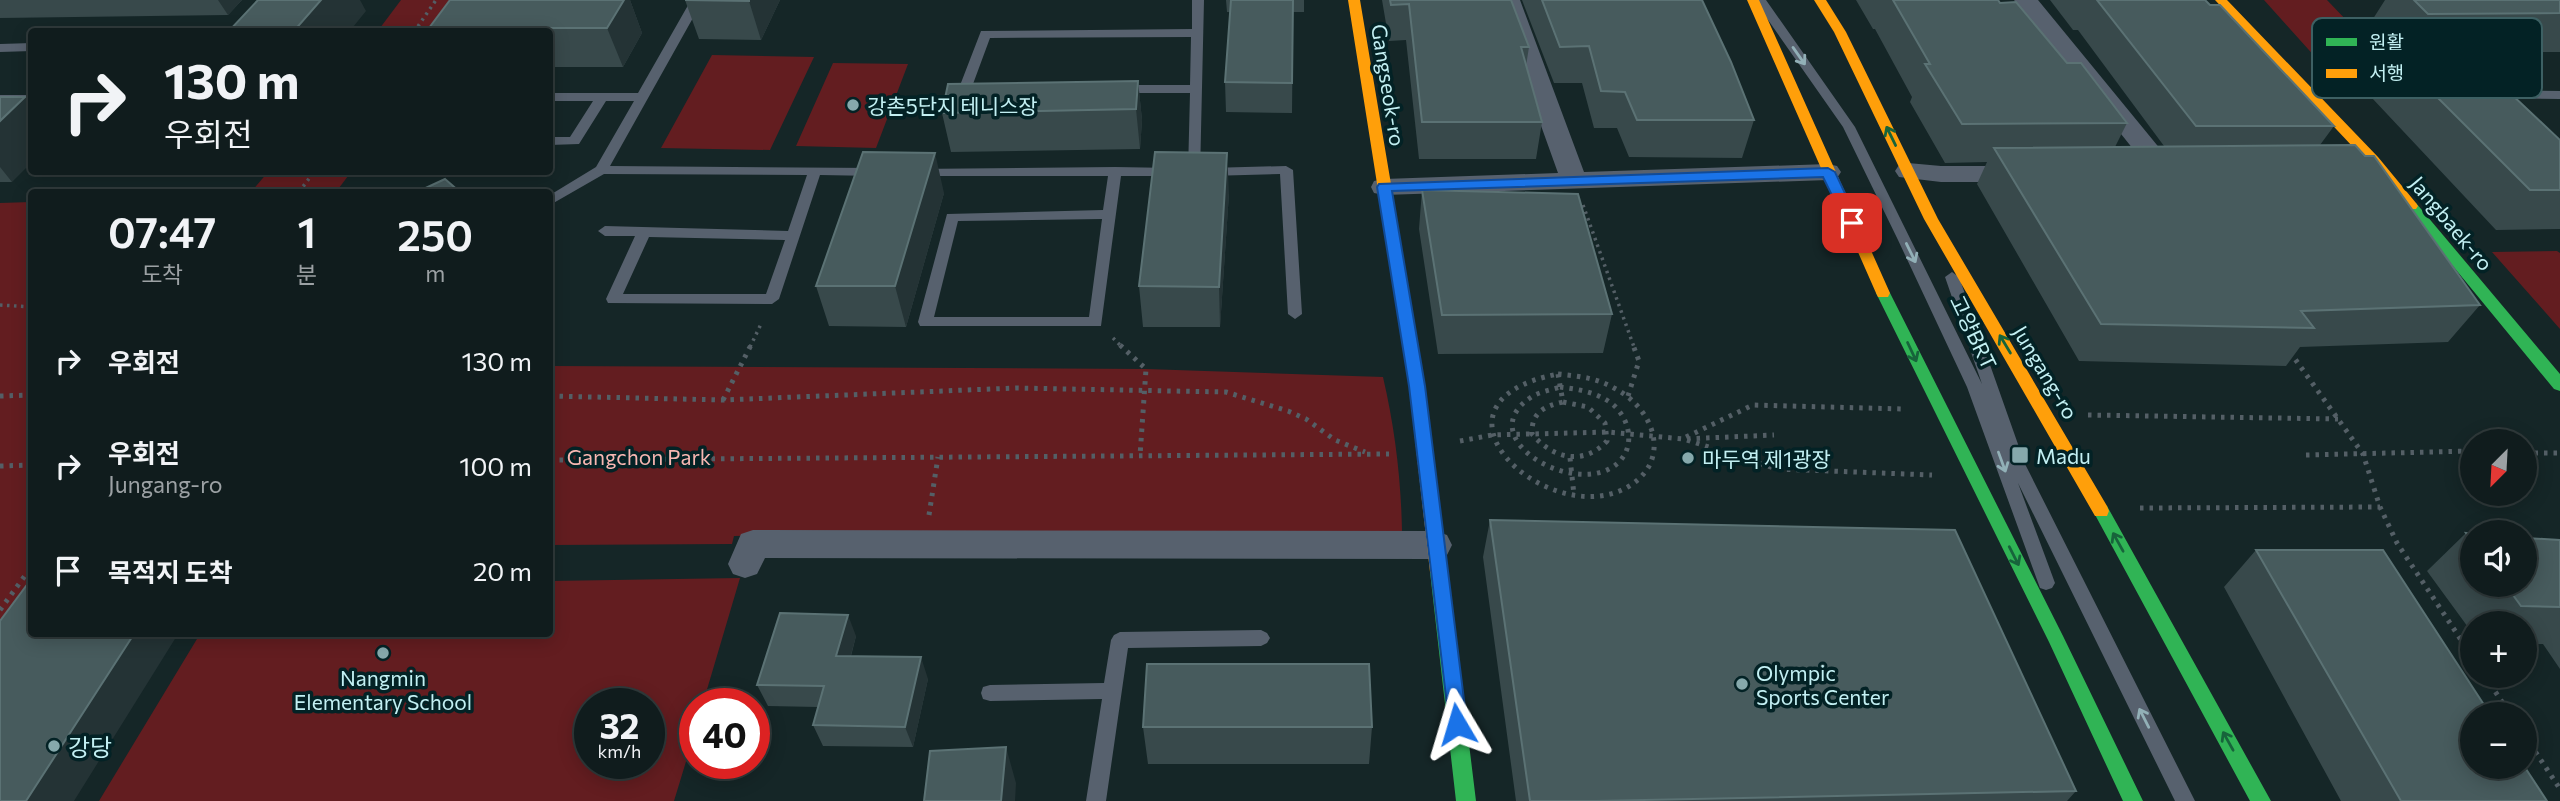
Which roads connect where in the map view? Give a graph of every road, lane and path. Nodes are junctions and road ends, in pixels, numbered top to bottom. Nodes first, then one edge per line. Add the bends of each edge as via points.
1 (436, 0) edge
2 (697, 0) edge
3 (1198, 0) edge
4 (1354, 0) edge
5 (1508, 0) edge
6 (1753, 0) edge
7 (1760, 0) edge
8 (1820, 0) edge
9 (2026, 0) edge
10 (2221, 0) edge
11 (417, 28) edge
12 (1198, 33) junction
13 (28, 47) edge
14 (0, 48) edge
15 (992, 88) edge
16 (1101, 89) edge
17 (1196, 89) junction
18 (553, 97) edge
19 (642, 97) junction
20 (2312, 97) edge
21 (601, 98) junction
22 (2313, 98) edge
23 (2498, 98) edge
24 (0, 99) edge
25 (28, 99) edge
26 (2513, 112) edge
27 (553, 141) edge
28 (600, 170) junction
29 (816, 171) junction
30 (1115, 171) junction
31 (1908, 171) junction
32 (2351, 171) edge
33 (2382, 171) junction
34 (1195, 172) junction
35 (1828, 172) junction
36 (2166, 173) edge
37 (2047, 174) edge
38 (1574, 181) junction
39 (1384, 187) junction
40 (553, 199) edge
41 (1109, 214) junction
42 (1931, 219) junction
43 (605, 231) dead end
44 (644, 232) junction
45 (793, 236) junction
46 (772, 299) junction
47 (0, 305) edge
48 (28, 307) edge
49 (1296, 314) dead end
50 (1096, 323) junction
51 (2283, 342) edge
52 (1558, 374) junction
53 (2560, 385) edge
54 (1560, 387) junction
55 (1144, 390) junction
56 (28, 395) edge
57 (0, 396) edge
58 (553, 396) edge
59 (1628, 396) junction
60 (723, 400) junction
61 (1563, 402) junction
62 (1904, 409) dead end
63 (2077, 415) dead end
64 (2337, 419) junction
65 (1608, 432) junction
66 (1532, 434) junction
67 (1492, 435) junction
68 (1513, 435) junction
69 (1629, 435) junction
70 (1774, 435) dead end
71 (1656, 436) junction
72 (1682, 439) junction
73 (1450, 443) dead end
74 (2460, 451) edge
75 (2538, 453) edge
76 (2560, 453) edge
77 (1369, 454) junction
78 (1398, 454) dead end
79 (2362, 454) junction
80 (2306, 455) dead end
81 (1140, 456) junction
82 (938, 457) junction
83 (1570, 458) junction
84 (553, 460) edge
85 (28, 465) edge
86 (0, 466) edge
87 (1572, 475) junction
88 (1940, 475) dead end
89 (1574, 495) junction
90 (2380, 507) junction
91 (2133, 508) dead end
92 (925, 544) junction
93 (1435, 545) junction
94 (745, 565) dead end
95 (28, 572) edge
96 (0, 610) edge
97 (1261, 638) dead end
98 (2460, 638) edge
99 (1113, 691) junction
100 (990, 693) dead end
101 (2093, 710) junction
102 (2537, 754) edge
103 (2560, 789) edge
104 (1096, 801) edge
105 (1466, 801) edge
106 (2133, 801) edge
107 (2185, 801) edge
108 (2261, 801) edge

1 - 11 path
2 - 19 lane
3 - 12 lane
4 - 39 main road, Gangseok-ro
5 - 38 street
6 - 35 main road
7 -> 101 lane, 고양BRT via 1849,127 1975,387
31 -> 8 main road, Jungang-ro
9 - 36 street
10 - 20 main road, Jangbaek-ro
12 - 15 lane via 985,34 965,88
12 - 17 lane
13 - 14 lane
16 - 17 lane
17 - 34 lane
18 - 21 lane
19 - 21 lane
19 - 28 lane
21 - 27 lane via 574,141
22 - 33 main road, Jangbaek-ro
23 - 26 lane
24 - 25 lane
28 - 29 lane
28 - 40 lane
29 - 30 lane
29 - 45 lane
30 - 34 lane
30 - 41 lane
31 - 37 street
31 - 42 main road, Jungang-ro
32 - 33 street
33 - 53 main road, Jangbaek-ro
34 - 49 lane via 1286,170
35 - 38 street
35 -> 101 main road via 1923,375
38 - 39 street
38 - 59 path via 1639,360
39 - 93 main road, Gangseok-ro via 1417,386
41 - 50 lane
41 - 50 lane via 952,216 925,322
107 -> 42 lane, 고양BRT via 2017,464
108 -> 42 main road, Jungang-ro via 2065,446
43 - 44 lane
44 - 45 lane
44 - 46 lane via 613,299
45 - 46 lane
46 - 60 path
47 - 48 path
50 - 55 path via 1146,369
51 - 64 path
52 - 54 path
52 - 59 path via 1583,376
52 - 67 path via 1515,386 1492,416
54 - 61 path
54 - 68 path via 1543,390 1517,407 1511,421
54 - 69 path via 1597,395 1613,405 1625,417
55 - 60 path via 1016,388
55 - 77 path via 1226,393 1258,400 1306,419 1335,440
55 - 81 path
56 - 57 path
58 - 60 path
59 - 71 path via 1644,412
61 - 65 path via 1588,407
61 - 66 path via 1541,408 1534,415
62 - 72 path via 1753,405
63 - 64 path
64 - 79 path
65 - 66 path
65 - 69 path
65 - 83 path via 1593,454
66 - 68 path
66 - 83 path via 1546,450
67 - 68 path
67 - 73 path
67 - 89 path via 1502,456 1520,474 1545,488
68 - 87 path via 1534,462
69 - 71 path
69 - 87 path via 1630,446 1623,459 1610,469
70 - 72 path
71 - 72 path
71 - 89 path via 1646,471 1628,485 1603,494
72 - 88 path via 1777,469
74 - 79 path
75 - 76 path
77 - 78 path
77 - 81 path
79 - 80 path
79 - 90 path
81 - 82 path
82 - 84 path
82 - 92 path
83 - 87 path
85 - 86 path
87 - 89 path
90 - 91 path
90 - 98 path via 2397,543
92 - 93 street
92 - 94 street via 753,544
93 - 105 main road, Gangseok-ro
95 - 96 path
97 - 99 lane via 1120,640
99 - 100 lane
99 - 104 lane
101 - 106 main road
102 - 103 path

